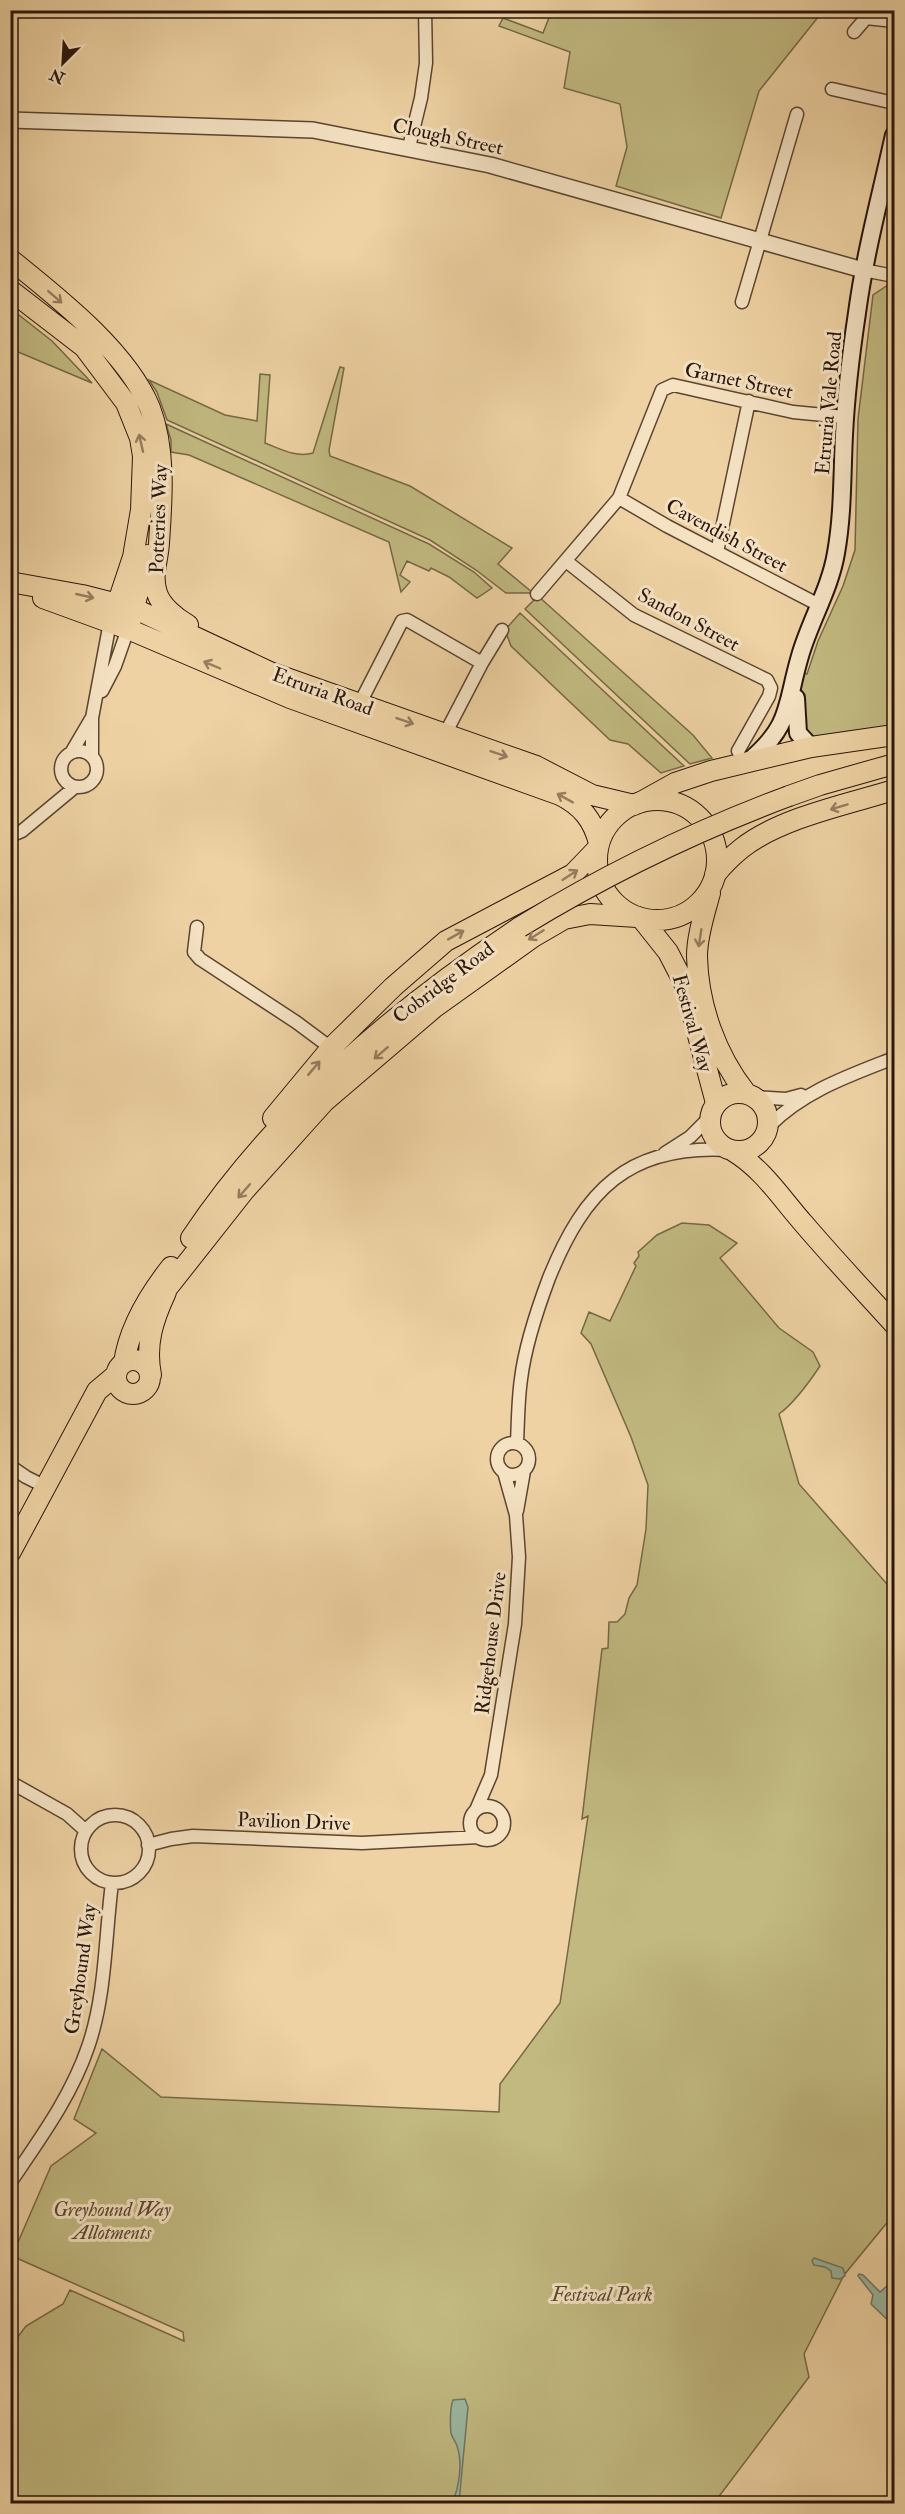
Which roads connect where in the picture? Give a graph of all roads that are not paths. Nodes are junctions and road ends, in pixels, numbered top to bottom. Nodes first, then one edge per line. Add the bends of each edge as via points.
1 (425, 10) edge
2 (894, 21) edge
3 (854, 32) dead end
4 (832, 89) dead end
5 (894, 103) edge
6 (797, 114) dead end
7 (10, 120) edge
8 (894, 135) edge
9 (409, 147) junction
10 (890, 177) edge
11 (760, 242) junction
12 (10, 259) edge
13 (863, 270) junction
14 (894, 276) edge
15 (10, 281) edge
16 (10, 290) edge
17 (742, 302) dead end
18 (84, 347) junction
19 (749, 401) junction
20 (845, 417) junction
21 (619, 498) junction
22 (161, 503) junction
23 (717, 552) junction
24 (566, 561) junction
25 (10, 584) edge
26 (537, 594) dead end
27 (819, 604) junction
28 (125, 606) junction
29 (119, 626) junction
30 (502, 630) dead end
31 (233, 654) junction
32 (482, 663) junction
33 (796, 670) junction
34 (96, 703) junction
35 (359, 705) junction
36 (92, 718) junction
37 (894, 735) edge
38 (442, 743) junction
39 (811, 747) junction
40 (71, 753) junction
41 (743, 757) junction
42 (93, 758) junction
43 (894, 764) edge
44 (70, 783) junction
45 (894, 789) edge
46 (636, 804) junction
47 (10, 836) edge
48 (598, 846) junction
49 (714, 878) junction
50 (639, 917) junction
51 (197, 927) dead end
52 (331, 1048) junction
53 (894, 1058) edge
54 (817, 1090) junction
55 (750, 1095) junction
56 (714, 1109) junction
57 (767, 1130) junction
58 (731, 1150) junction
59 (659, 1156) junction
60 (781, 1195) junction
61 (217, 1199) junction
62 (175, 1262) junction
63 (169, 1286) junction
64 (894, 1324) edge
65 (120, 1369) junction
66 (151, 1375) junction
67 (131, 1395) junction
68 (76, 1431) junction
69 (517, 1443) junction
70 (10, 1466) edge
71 (524, 1471) junction
72 (504, 1472) junction
73 (44, 1486) junction
74 (516, 1515) junction
75 (10, 1552) edge
76 (491, 1775) junction
77 (10, 1782) edge
78 (496, 1809) junction
79 (473, 1815) junction
80 (86, 1831) junction
81 (479, 1837) junction
82 (439, 1838) junction
83 (148, 1845) junction
84 (112, 1883) junction
85 (10, 2183) edge

1 - 9 street via 426,63
2 - 3 street via 866,18
4 - 5 street
6 - 11 street
7 - 9 street, Clough Street via 313,130
8 - 10 main road, Etruria Vale Road
9 - 11 street, Clough Street via 490,165
10 - 13 main road, Etruria Vale Road
11 - 13 street, Clough Street
11 - 17 street
12 -> 22 main road, Potteries Way via 114,351 145,397 159,448
13 - 14 street
13 - 20 main road, Etruria Vale Road
15 - 18 main road
16 - 18 main road, Potteries Way
28 -> 18 main road, Potteries Way via 141,510 143,456 126,403
19 - 20 street, Garnet Street via 793,412
19 - 21 street, Garnet Street via 673,385 662,390
19 - 23 street
20 - 27 main road, Etruria Vale Road via 843,510 830,579
21 - 23 street, Cavendish Street
21 - 24 street
22 - 28 main road
22 - 31 main road, Potteries Way via 154,573 157,595 175,617
23 - 27 street, Cavendish Street
24 - 26 street
24 - 41 street, Sandon Street via 634,615 767,680 771,692 764,719
25 -> 28 main road, Etruria Road
25 - 29 main road, Etruria Road
27 - 33 main road, Etruria Vale Road
28 - 29 main road
28 - 31 main road, Etruria Road
29 - 34 street
29 - 34 street via 115,666
38 -> 29 main road, Etruria Road via 290,698
30 - 32 street
31 - 35 main road, Etruria Road
32 - 35 street via 407,620 402,621
32 - 38 street
33 - 39 main road via 797,727 801,738
33 - 41 main road via 784,720 771,742
34 - 36 street
35 -> 38 main road, Etruria Road
36 - 40 street
36 - 42 street
37 - 39 main road
38 -> 46 main road, Etruria Road via 536,766 592,795
48 -> 38 main road, Etruria Road via 589,818 572,801
39 - 41 main road
40 - 42 street via 82,751
40 - 44 street via 61,768
41 - 46 main road via 682,780
42 - 44 street via 97,769 92,780 82,786
43 - 61 main road, Cobridge Road, bridge via 820,785 699,831 584,889 520,927 426,994 332,1072
44 - 47 street via 57,801 22,831
45 -> 49 main road via 768,833 741,848
46 - 48 main road via 612,820
46 - 49 main road via 669,801 698,816 715,843
48 - 50 main road via 597,870 603,887 618,905
52 -> 48 main road via 446,941 573,874
49 - 50 main road via 701,901 685,913 662,920
49 -> 55 main road, Festival Way via 697,954 699,984 724,1063
50 - 56 main road, Festival Way via 663,945 684,983
50 -> 63 main road via 590,914 564,919 435,1007 324,1102 244,1191
51 - 52 street via 194,951 200,959
61 -> 52 main road via 258,1136
53 - 54 street
54 - 55 street via 786,1099
54 - 57 street via 796,1101
55 - 56 main road via 725,1096
55 - 57 main road via 767,1111
56 - 58 main road via 712,1135
56 - 59 street via 690,1137
57 - 58 main road via 750,1150
57 - 60 main road via 767,1154
58 - 59 street
58 - 60 main road via 756,1168
59 - 69 street via 620,1175 601,1190 586,1206 562,1246 523,1364
60 - 64 main road
61 - 62 main road, Cobridge Road
62 - 63 main road
62 - 65 main road, Cobridge Road via 143,1309
63 - 66 main road via 156,1315 147,1355
65 - 66 main road via 138,1360
65 - 67 main road via 119,1387
65 - 68 main road via 97,1391
66 - 67 main road via 146,1390
67 - 68 main road via 104,1404
68 - 73 main road
69 - 71 street via 528,1452
69 - 72 street via 507,1443 498,1452 496,1461
70 - 73 street
71 - 72 street via 516,1475
71 - 74 street, Ridgehouse Drive
72 - 74 street, Ridgehouse Drive
73 - 75 main road
74 - 76 street, Ridgehouse Drive via 519,1557 515,1624
76 - 78 street, Ridgehouse Drive
76 - 79 street, Ridgehouse Drive
77 - 80 street via 67,1814
78 - 79 street via 486,1806
78 - 81 street via 504,1822 501,1831 494,1838
79 - 81 street via 472,1830
79 - 82 street, Pavilion Drive
80 - 83 street via 101,1818 122,1816 140,1826
80 - 84 street via 80,1848 86,1867 102,1881
81 - 82 street, Pavilion Drive
82 - 83 street, Pavilion Drive via 362,1843 193,1836
83 - 84 street via 141,1871 133,1878
84 - 85 street, Greyhound Way via 100,1997 88,2048 65,2098

